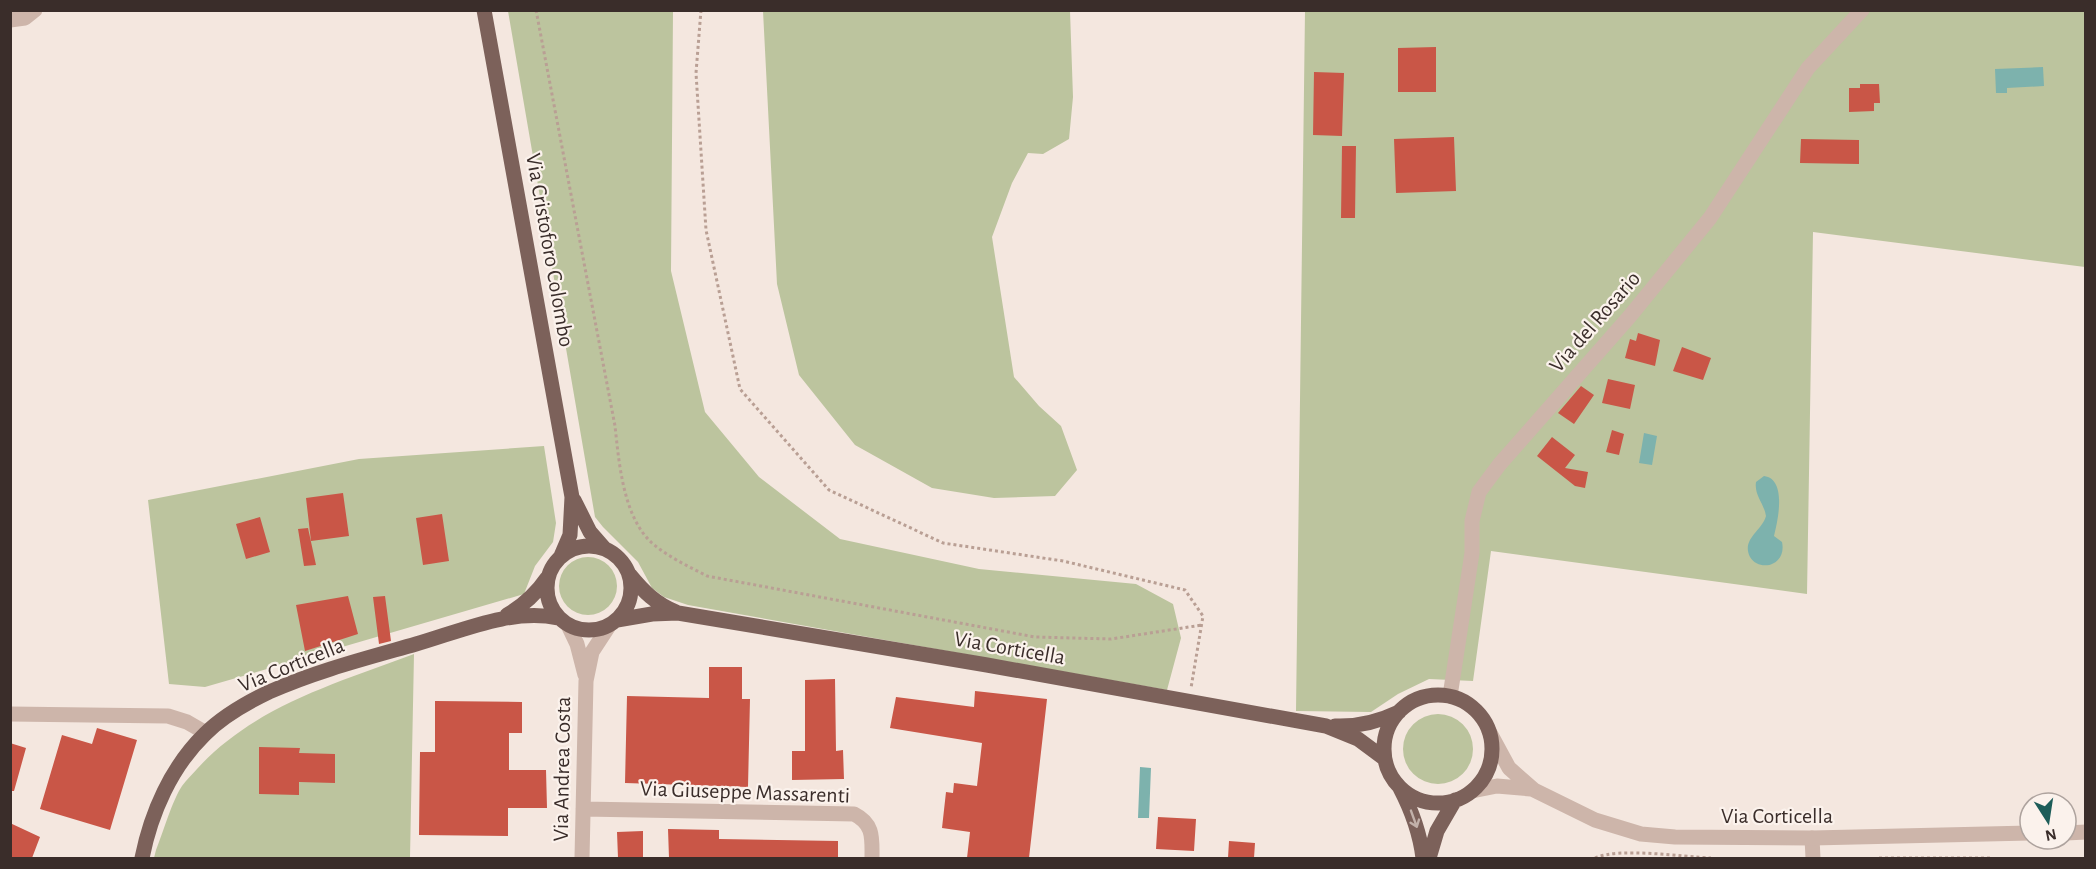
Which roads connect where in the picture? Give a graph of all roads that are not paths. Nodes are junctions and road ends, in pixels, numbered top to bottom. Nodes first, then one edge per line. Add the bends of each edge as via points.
1 (35, 10) edge
2 (484, 10) edge
3 (1862, 10) edge
4 (10, 20) edge
5 (572, 497) junction
6 (604, 548) junction
7 (561, 556) junction
8 (629, 573) junction
9 (547, 578) junction
10 (678, 613) junction
11 (499, 620) junction
12 (563, 621) junction
13 (613, 623) junction
14 (586, 681) junction
15 (1450, 696) junction
16 (1400, 711) junction
17 (10, 714) edge
18 (1326, 726) junction
19 (1489, 731) junction
20 (206, 733) junction
21 (1385, 759) junction
22 (1397, 783) junction
23 (1534, 790) junction
24 (1472, 791) junction
25 (1455, 801) junction
26 (583, 809) junction
27 (2018, 833) edge
28 (1812, 838) junction
29 (142, 858) edge
30 (582, 858) edge
31 (872, 858) edge
32 (1423, 858) edge
33 (1429, 858) edge
34 (1813, 858) edge

1 - 4 street via 26,18
2 - 5 main road, Via Cristoforo Colombo
3 - 15 street, Via del Rosario via 1808,68 1710,218 1479,492
5 - 6 main road, Via Cristoforo Colombo via 590,532
5 - 7 main road, Via Cristoforo Colombo via 570,535
6 - 7 main road via 581,546
6 - 8 main road via 619,558
7 - 9 main road
8 - 10 main road via 651,598
8 - 13 main road via 629,603
9 - 11 main road via 536,594
9 - 12 main road via 549,604
10 - 13 main road, Via Corticella
10 - 18 main road, Via Corticella
11 - 12 main road, Via Corticella via 540,615
11 - 20 main road, Via Corticella via 304,678 250,702
12 - 13 main road via 584,630
12 - 14 street, Via Andrea Costa via 577,644
13 - 14 street, Via Andrea Costa via 592,652
14 - 26 street, Via Andrea Costa
15 - 16 main road via 1425,697
15 - 19 main road via 1474,709
16 - 18 main road via 1379,722
16 - 21 main road via 1387,734
17 - 20 street via 168,716
18 - 21 main road, Via Corticella via 1358,739
19 - 23 street, Via Corticella via 1509,768
19 - 24 main road via 1492,758 1481,782
20 - 29 main road, Via Corticella via 164,792
21 - 22 main road
22 - 25 main road via 1406,792 1429,802
22 -> 32 main road via 1418,830
23 - 24 street, Via Corticella via 1497,786
23 - 28 street, Via Corticella via 1595,820 1641,834
24 - 25 main road
25 - 33 main road via 1437,831
26 - 30 street, Via Andrea Costa
26 - 31 street, Via Giuseppe Massarenti via 854,814 869,827
27 - 28 street, Via Corticella
28 - 34 street

